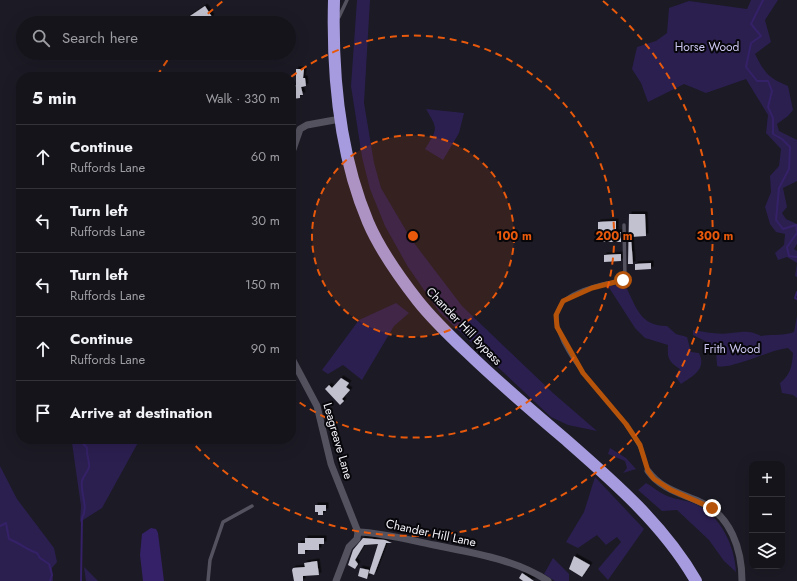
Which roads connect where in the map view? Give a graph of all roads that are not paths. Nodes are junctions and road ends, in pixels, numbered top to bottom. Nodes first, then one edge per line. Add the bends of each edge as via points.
1 (334, 0) edge
2 (347, 0) edge
3 (333, 28) junction
4 (340, 119) junction
5 (296, 141) edge
6 (624, 225) dead end
7 (296, 367) edge
8 (648, 471) joint
9 (252, 506) dead end
10 (358, 532) junction
11 (208, 581) edge
12 (336, 581) edge
13 (548, 581) edge
14 (696, 581) edge
15 (742, 581) edge

1 - 3 highway, Chander Hill Bypass
2 - 3 lane
3 - 4 highway, Chander Hill Bypass
4 - 5 street via 307,125 300,129
4 - 14 highway, Chander Hill Bypass via 350,168 368,223 419,302 491,375 615,484 668,538
6 - 8 lane via 625,278 563,301 556,315 557,327 583,373 626,424 640,445
7 - 10 street, Leagreave Lane via 317,406 331,464
8 - 15 street via 654,479 671,490 712,508 723,518 737,546
9 - 11 lane via 223,522 210,560
10 - 12 street via 357,539 349,547
10 - 13 street, Chander Hill Lane via 379,533 486,556 538,574

